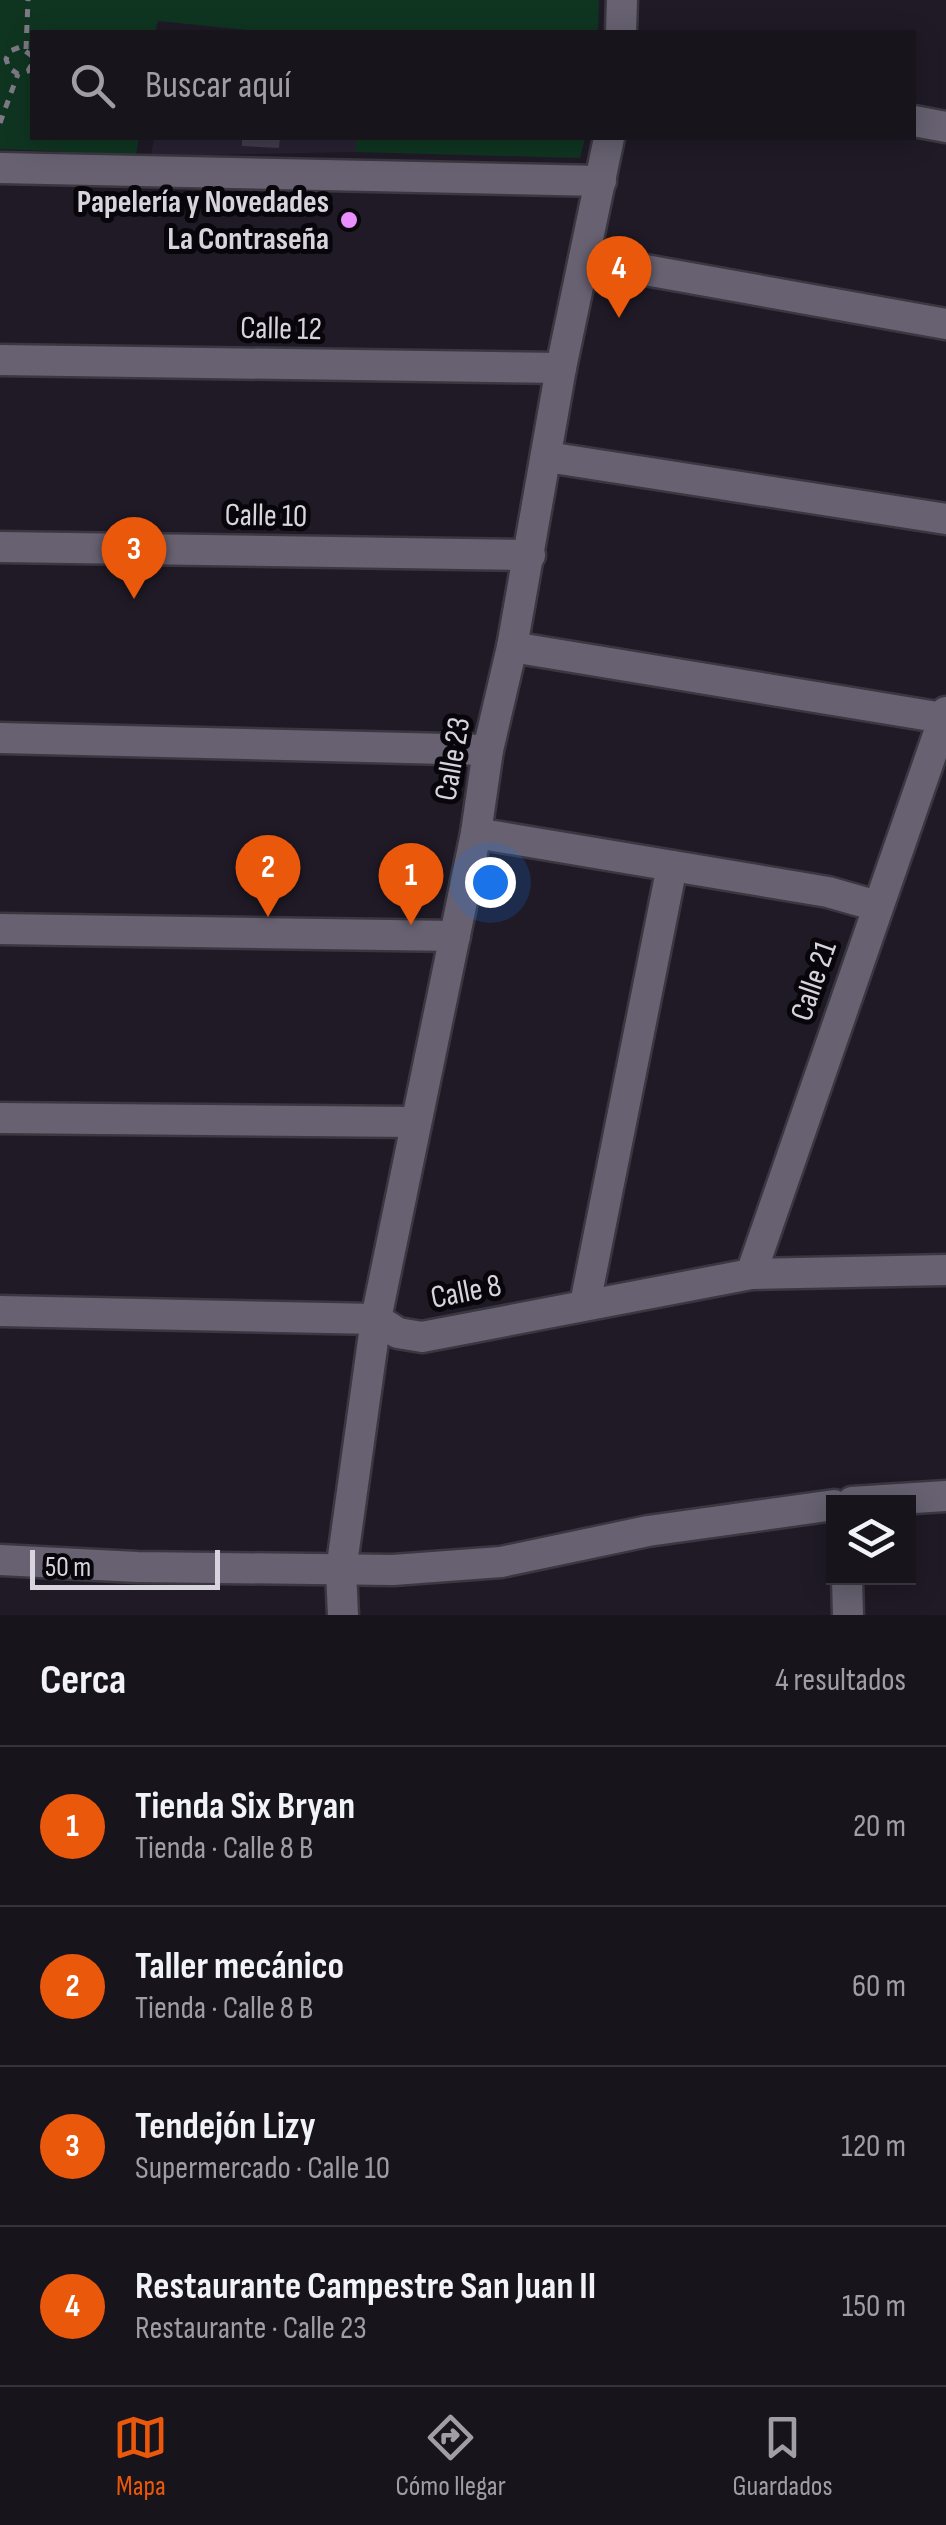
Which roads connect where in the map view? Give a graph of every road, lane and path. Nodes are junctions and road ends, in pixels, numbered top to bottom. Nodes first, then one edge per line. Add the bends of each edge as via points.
1 (28, 0) edge
2 (622, 0) edge
3 (621, 30) edge
4 (26, 48) junction
5 (30, 56) edge
6 (3, 59) edge
7 (30, 66) edge
8 (18, 74) junction
9 (916, 122) edge
10 (0, 123) edge
11 (946, 127) edge
12 (608, 140) edge
13 (0, 168) edge
14 (601, 181) junction
15 (584, 259) junction
16 (946, 324) edge
17 (0, 360) edge
18 (561, 368) junction
19 (548, 457) junction
20 (946, 519) edge
21 (0, 548) edge
22 (530, 555) junction
23 (512, 647) junction
24 (945, 715) edge
25 (0, 738) edge
26 (488, 750) junction
27 (476, 833) junction
28 (672, 866) junction
29 (877, 906) junction
30 (0, 929) edge
31 (455, 936) junction
32 (0, 1118) edge
33 (413, 1122) junction
34 (946, 1270) edge
35 (752, 1274) junction
36 (584, 1304) junction
37 (0, 1311) edge
38 (376, 1319) junction
39 (946, 1496) edge
40 (916, 1498) edge
41 (826, 1506) edge
42 (0, 1560) edge
43 (340, 1571) junction
44 (848, 1585) edge
45 (343, 1615) edge
46 (848, 1615) edge

1 - 4 path
2 - 3 street
4 - 5 path
4 - 6 path
6 - 8 path
7 - 8 path
8 - 10 path
9 - 11 street
12 - 14 street, Calle 23
13 - 14 street
14 - 15 street, Calle 23
15 - 16 street
15 - 18 street, Calle 23
17 - 18 street, Calle 12
18 - 19 street, Calle 23
19 - 20 street
19 - 22 street, Calle 23
21 - 22 street, Calle 10
22 - 23 street, Calle 23
23 - 24 street
23 - 26 street, Calle 23
24 - 29 street, Calle 21
25 - 26 street
26 - 27 street, Calle 23
27 - 28 street
27 - 31 street, Calle 23
28 - 29 street
28 - 36 street
29 - 35 street, Calle 21
30 - 31 street
31 - 33 street, Calle 23
32 - 33 street
33 - 38 street, Calle 23
34 - 35 street, Calle 8
35 - 36 street, Calle 8
36 - 38 street, Calle 8 via 422,1336 398,1333
37 - 38 street, Calle 8
38 - 43 street, Calle 23
39 - 40 street
41 - 43 street via 648,1530 501,1562
42 - 43 street
43 - 45 street, Calle 23
44 - 46 street

